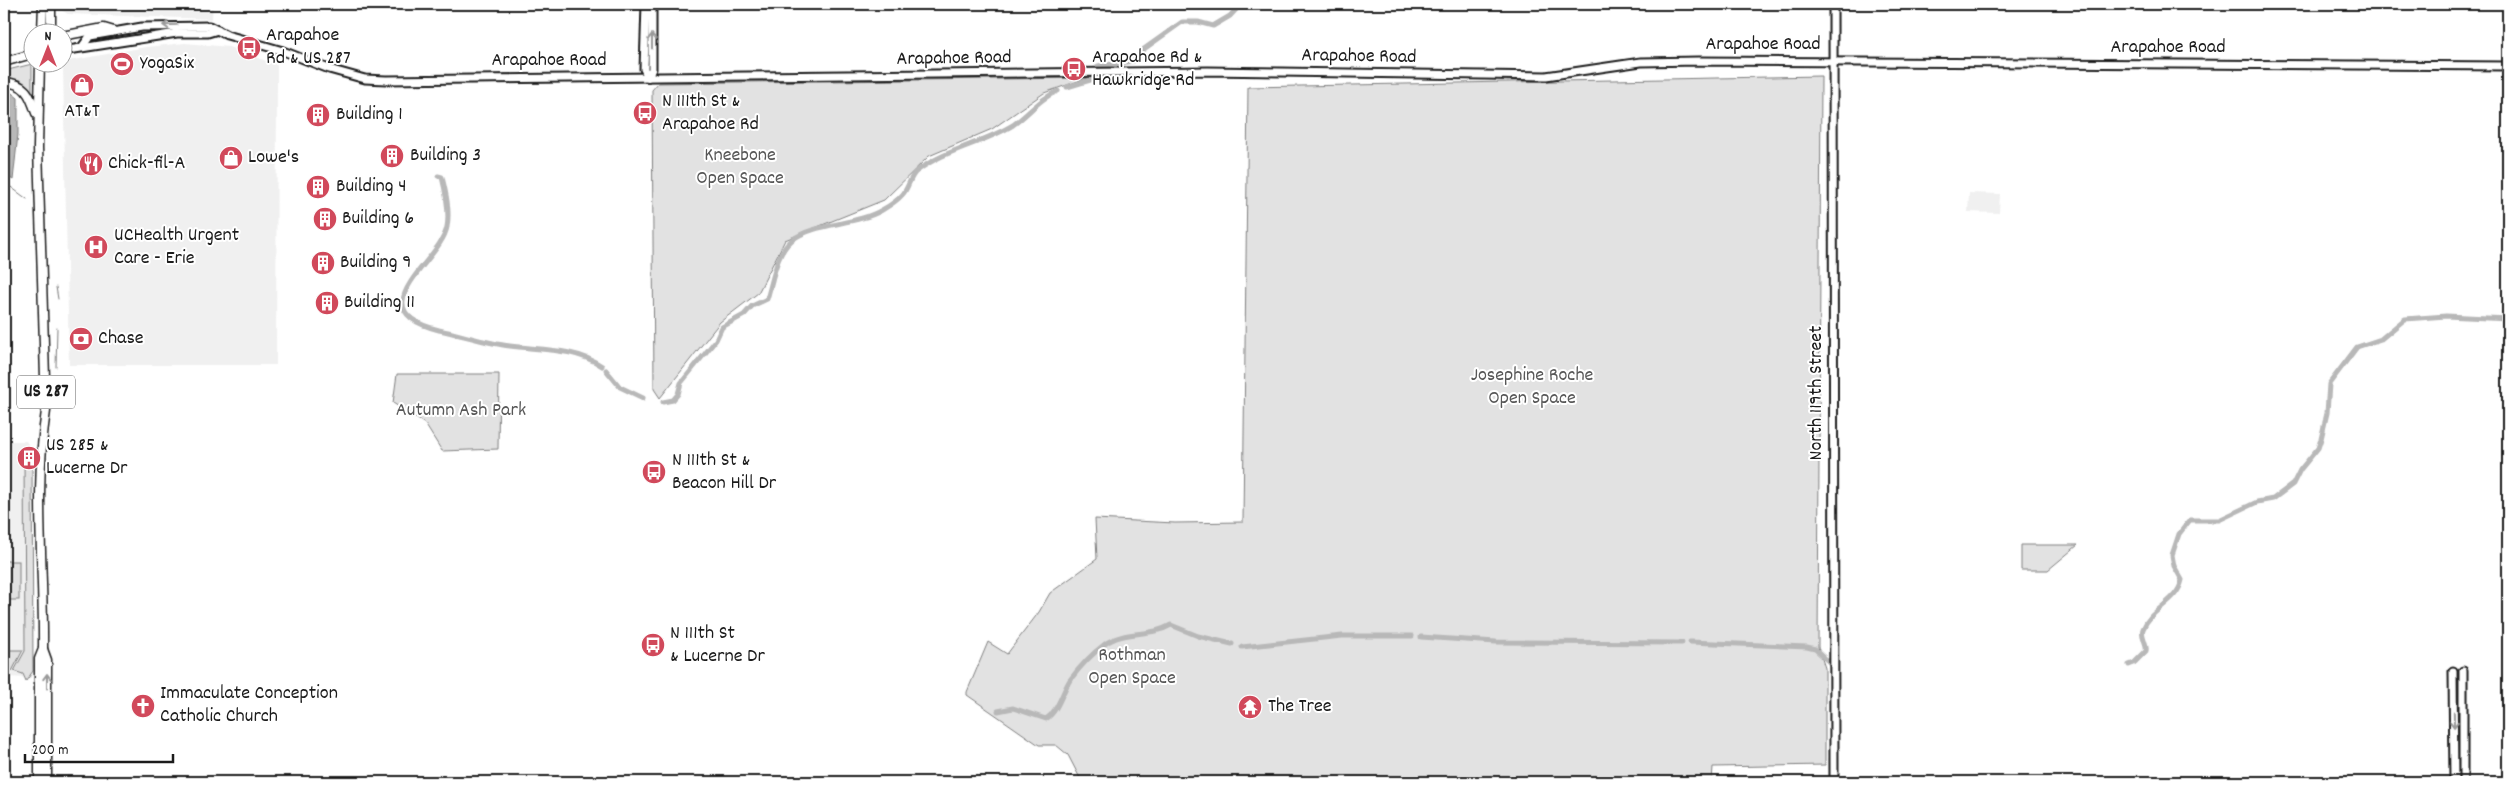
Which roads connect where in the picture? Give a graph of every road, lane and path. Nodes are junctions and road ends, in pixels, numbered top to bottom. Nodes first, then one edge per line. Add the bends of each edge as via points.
1 (43, 4) edge
2 (51, 4) edge
3 (646, 4) edge
4 (652, 4) edge
5 (1833, 4) edge
6 (42, 22) edge
7 (51, 22) edge
8 (218, 30) junction
9 (114, 32) junction
10 (72, 34) edge
11 (82, 47) junction
12 (72, 49) edge
13 (22, 57) edge
14 (1833, 60) junction
15 (4, 62) edge
16 (2508, 66) edge
17 (40, 72) edge
18 (648, 77) junction
19 (4, 82) edge
20 (38, 122) junction
21 (43, 649) junction
22 (2453, 671) dead end
23 (2463, 671) dead end
24 (39, 782) edge
25 (48, 782) edge
26 (1834, 782) edge
27 (2454, 782) edge
28 (2463, 782) edge

1 - 6 main road
2 - 7 main road
3 - 18 main road via 644,69
18 -> 4 main road via 652,69
5 - 14 main road, North 119th Street
8 -> 9 main road, Arapahoe Road via 209,26 184,25
8 - 11 main road, Arapahoe Road
8 - 18 main road, Arapahoe Road via 366,79
9 - 10 main road via 104,28
9 - 11 main road, Arapahoe Road via 90,36
11 - 12 main road, Arapahoe Road
13 - 15 main road
14 - 16 main road, Arapahoe Road
14 - 18 main road, Arapahoe Road via 1641,62 1546,76 1246,71
14 - 26 main road, North 119th Street
17 - 20 main road, US 287
19 - 20 main road via 16,83 26,89
20 - 21 main road, US 287 via 46,411 41,446
21 - 24 main road, US 287 via 39,660
25 -> 21 main road, US 287 via 47,660
22 -> 27 main road
23 - 28 main road

